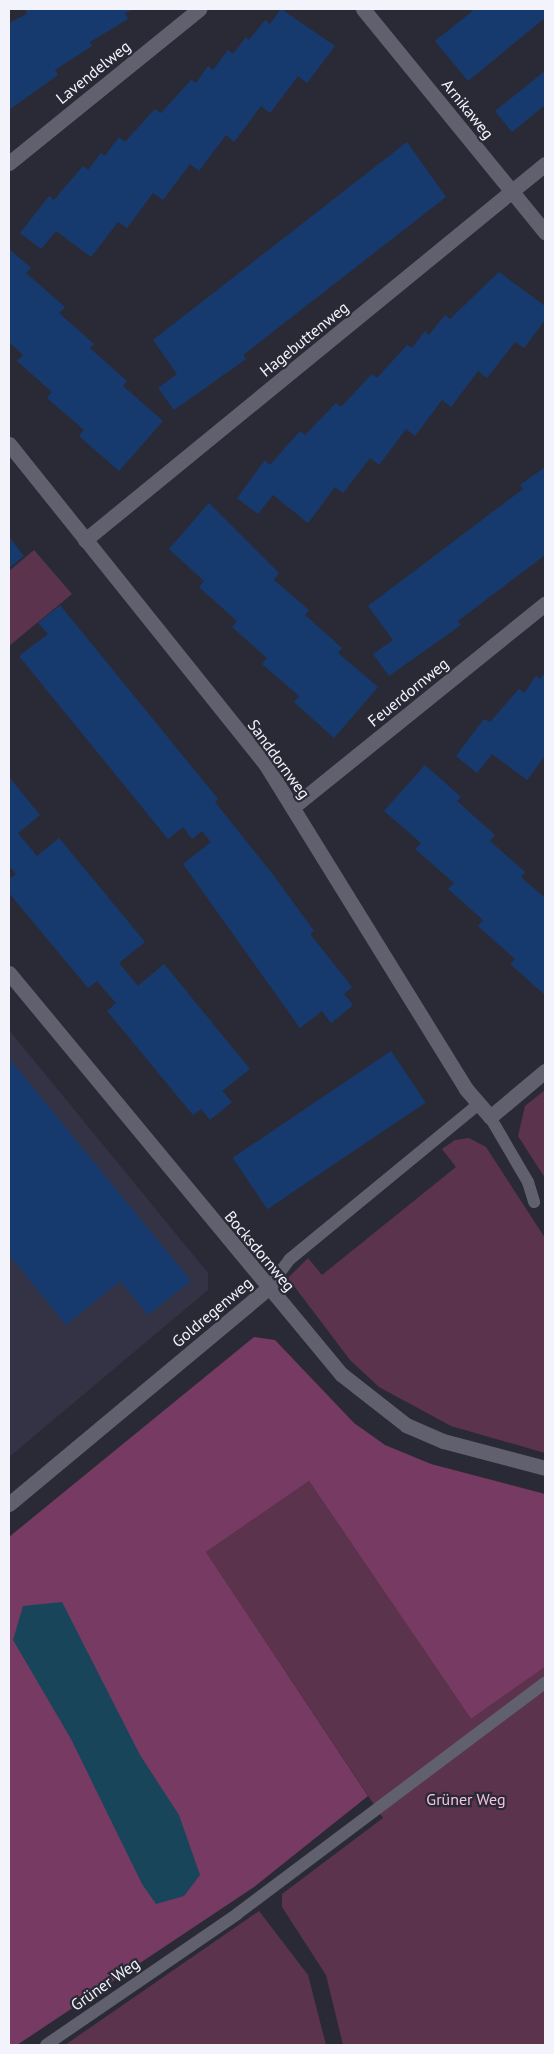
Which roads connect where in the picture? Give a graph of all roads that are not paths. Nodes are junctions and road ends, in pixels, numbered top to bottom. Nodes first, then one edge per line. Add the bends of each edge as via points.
1 (200, 9) edge
2 (363, 9) edge
3 (9, 163) edge
4 (545, 164) edge
5 (512, 192) junction
6 (545, 232) edge
7 (9, 444) edge
8 (85, 540) junction
9 (545, 604) edge
10 (293, 807) junction
11 (9, 972) edge
12 (545, 1071) edge
13 (479, 1104) junction
14 (490, 1117) junction
15 (534, 1202) dead end
16 (268, 1288) junction
17 (545, 1468) edge
18 (9, 1504) edge
19 (545, 1683) edge
20 (46, 2045) edge

1 - 3 street, Lavendelweg
2 - 5 street, Arnikaweg
4 - 5 street, Hagebuttenweg
5 - 6 street, Arnikaweg
5 - 8 street, Hagebuttenweg
7 - 8 street, Sanddornweg
8 - 10 street, Sanddornweg via 266,765
9 - 10 street, Feuerdornweg
10 - 13 street, Sanddornweg
11 - 16 street, Bocksdornweg
12 - 14 street
13 - 14 street, Sanddornweg
13 - 16 lane, Goldregenweg via 290,1260
14 - 15 lane via 528,1182
16 - 17 street, Bocksdornweg via 341,1374 406,1425 444,1441
16 - 18 street, Goldregenweg
19 - 20 lane, Grüner Weg via 237,1914

